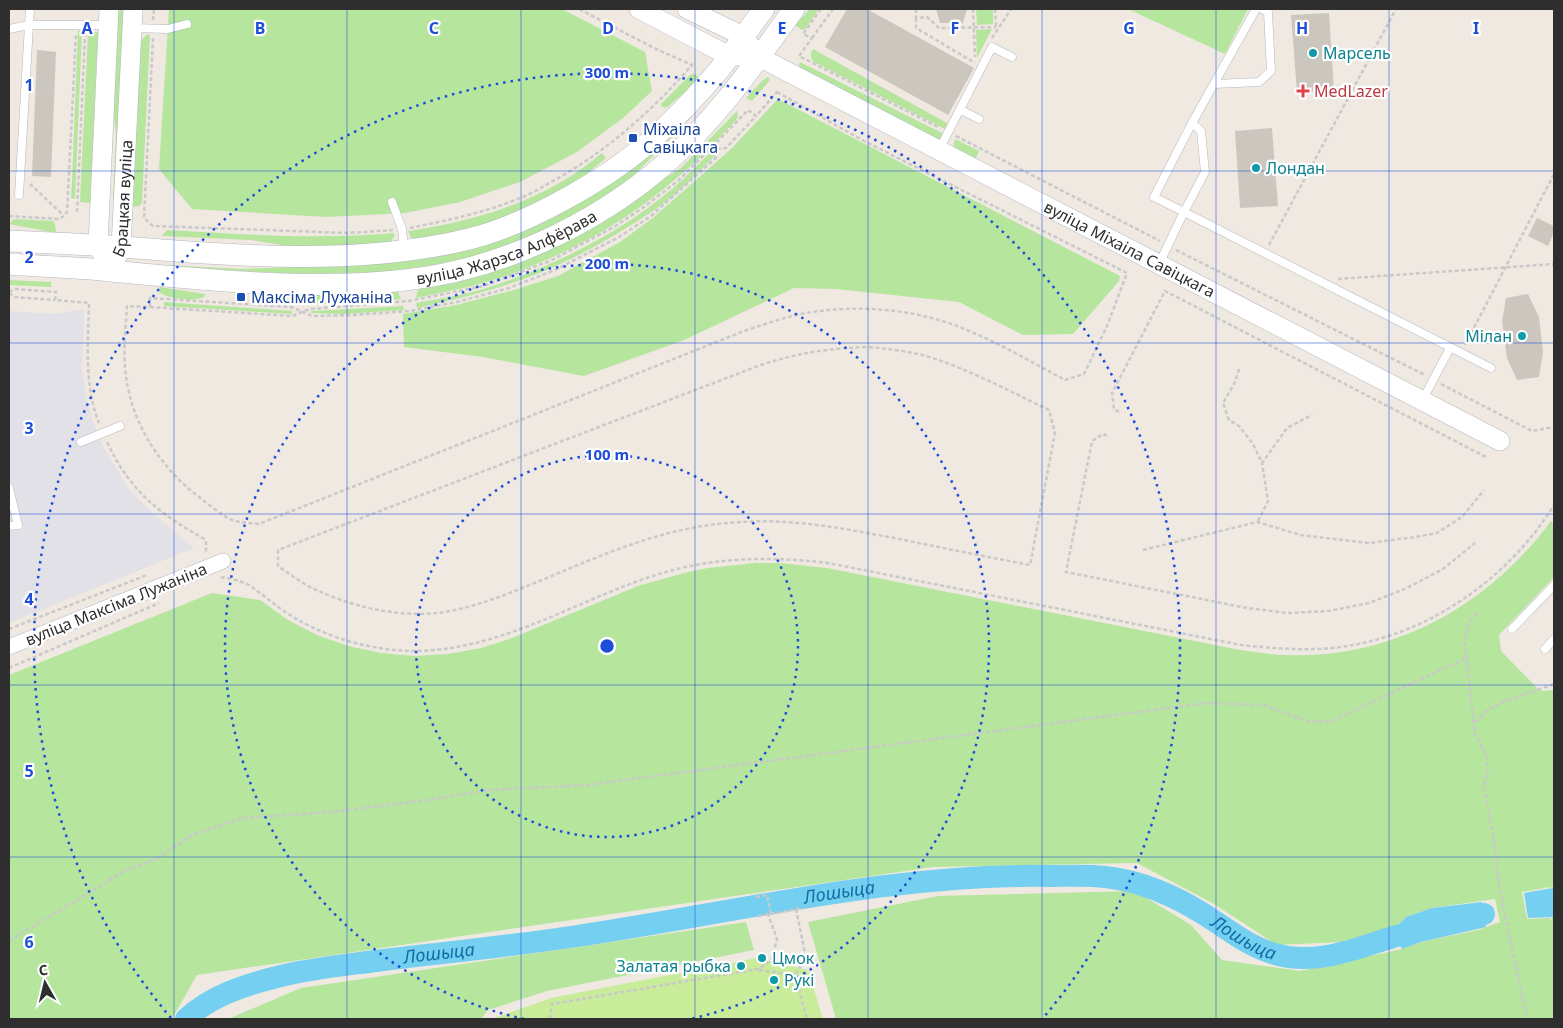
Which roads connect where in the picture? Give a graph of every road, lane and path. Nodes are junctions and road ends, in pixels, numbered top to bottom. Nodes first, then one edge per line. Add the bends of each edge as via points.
1 (30, 9) edge
2 (134, 9) edge
3 (154, 9) edge
4 (578, 9) edge
5 (639, 9) edge
6 (687, 9) edge
7 (764, 9) edge
8 (794, 9) edge
9 (821, 9) edge
10 (832, 9) edge
11 (916, 9) edge
12 (973, 9) edge
13 (995, 9) edge
14 (1011, 9) edge
15 (1256, 9) edge
16 (1262, 9) edge
17 (1396, 9) edge
18 (108, 17) edge
19 (916, 18) junction
20 (86, 24) junction
21 (187, 24) dead end
22 (29, 25) junction
23 (76, 26) junction
24 (996, 27) junction
25 (133, 28) junction
26 (153, 28) junction
27 (974, 28) junction
28 (9, 29) edge
29 (996, 33) junction
30 (743, 36) junction
31 (812, 38) junction
32 (991, 40) dead end
33 (729, 56) junction
34 (981, 56) dead end
35 (759, 57) junction
36 (1012, 57) dead end
37 (976, 63) junction
38 (1214, 84) junction
39 (777, 92) dead end
40 (961, 110) junction
41 (979, 119) dead end
42 (1192, 123) junction
43 (948, 133) junction
44 (938, 150) junction
45 (1554, 174) edge
46 (20, 175) junction
47 (19, 195) dead end
48 (392, 202) dead end
49 (76, 212) dead end
50 (1184, 212) junction
51 (63, 215) junction
52 (9, 216) edge
53 (402, 230) junction
54 (9, 241) edge
55 (98, 246) junction
56 (1168, 246) junction
57 (121, 247) junction
58 (405, 252) junction
59 (1265, 253) junction
60 (9, 264) edge
61 (1159, 264) junction
62 (1554, 264) edge
63 (1506, 267) junction
64 (110, 270) junction
65 (1319, 281) junction
66 (483, 286) dead end
67 (9, 293) edge
68 (55, 300) junction
69 (150, 308) junction
70 (302, 312) junction
71 (312, 316) dead end
72 (1450, 348) junction
73 (1461, 353) junction
74 (1491, 368) dead end
75 (1239, 369) dead end
76 (1433, 380) junction
77 (1422, 401) junction
78 (1120, 412) dead end
79 (1312, 415) dead end
80 (120, 426) dead end
81 (1554, 427) edge
82 (103, 433) junction
83 (1107, 436) dead end
84 (1500, 441) dead end
85 (81, 442) dead end
86 (1486, 457) dead end
87 (1262, 464) junction
88 (9, 488) edge
89 (1484, 490) dead end
90 (1554, 505) edge
91 (1257, 522) junction
92 (9, 526) edge
93 (1475, 543) dead end
94 (1143, 550) dead end
95 (197, 556) dead end
96 (223, 561) dead end
97 (1030, 565) joint
98 (152, 573) dead end
99 (220, 577) dead end
100 (1554, 585) edge
101 (165, 600) dead end
102 (1477, 613) dead end
103 (9, 629) edge
104 (1512, 629) dead end
105 (1554, 639) edge
106 (9, 647) edge
107 (1545, 649) dead end
108 (1466, 658) junction
109 (9, 668) edge
110 (1554, 684) edge
111 (1475, 722) junction
112 (756, 897) dead end
113 (804, 908) dead end
114 (796, 910) junction
115 (769, 914) junction
116 (758, 916) dead end
117 (9, 941) edge
118 (758, 969) junction
119 (795, 975) junction
120 (550, 1019) edge
121 (807, 1019) edge
122 (1527, 1019) edge

1 - 22 lane
2 - 25 street, Брацкая вуліца
3 - 26 path
4 - 53 path via 692,65 634,125 578,167 525,196 465,216
5 - 33 street, вуліца Міхаіла Савіцкага
6 - 30 street, вуліца Міхаіла Савіцкага
7 - 30 main road, вуліца Жарэса Алфёрава
8 - 35 main road, вуліца Жарэса Алфёрава
9 - 31 path via 803,34
10 - 31 path
11 - 19 path
12 - 27 path
13 - 24 path
14 - 29 path
15 - 38 lane
16 - 38 lane via 1268,12 1271,71 1259,82
17 - 59 path
18 - 20 lane
18 - 55 street, Брацкая вуліца
19 - 27 path via 927,17 939,28
19 - 37 path via 916,28
20 - 23 lane
20 - 49 path
21 - 26 lane via 168,29
22 - 23 lane
22 - 28 lane
22 - 46 lane
23 - 51 path via 68,212
24 - 27 path
24 - 29 path
25 - 26 lane
25 - 57 street, Брацкая вуліца
26 - 53 path via 144,218 153,226 348,233
27 - 37 path
29 - 32 path
30 - 33 main road, вуліца Жарэса Алфёрава
30 - 35 street, вуліца Міхаіла Савіцкага
31 - 43 path via 799,56
33 - 35 street, вуліца Міхаіла Савіцкага
33 - 58 main road, вуліца Жарэса Алфёрава via 686,108 648,143 590,184 530,218 471,239
34 - 37 path
35 - 44 street, вуліца Міхаіла Савіцкага
35 - 64 main road, вуліца Жарэса Алфёрава via 705,125 636,188 545,241 482,264 405,280 290,284
36 - 40 lane via 992,47
38 - 42 lane
39 - 69 path via 864,141 1128,273 1084,374 1066,380 995,342 935,319 871,309 806,313 744,331 259,524 231,520 194,493 162,461 141,428 133,408 125,366 127,306
40 - 41 lane
40 - 43 lane
42 - 50 lane via 1201,131 1205,172
42 - 50 lane via 1154,197
43 - 44 lane
43 - 56 path
44 - 61 street, вуліца Міхаіла Савіцкага
45 - 63 path
46 - 47 lane
46 - 51 path
48 - 53 lane
50 - 56 lane
50 - 59 lane
51 - 52 path via 60,219
53 - 58 lane
54 - 55 main road, вуліца Жарэса Алфёрава
55 - 57 main road, вуліца Жарэса Алфёрава
55 - 64 street, Брацкая вуліца
56 - 61 lane
56 - 76 path
57 - 58 main road, вуліца Жарэса Алфёрава via 291,256
57 - 64 street, Брацкая вуліца
59 - 65 lane
60 - 64 main road, вуліца Жарэса Алфёрава
61 - 77 street, вуліца Міхаіла Савіцкага
62 - 63 path
63 - 65 path
63 - 73 path
65 - 72 lane
66 - 70 path via 409,301
67 - 68 path via 15,298
67 - 68 path via 15,289 56,292
68 - 82 path via 89,303 88,369 91,395
69 - 70 path via 292,316
69 - 70 path via 150,298 290,307
70 - 71 path
72 - 73 lane
72 - 76 lane
73 - 74 lane
75 - 87 path via 1224,403 1229,420 1239,426 1253,444
76 - 77 lane
76 - 81 path via 1532,431
77 - 84 street, вуліца Міхаіла Савіцкага
78 - 86 path via 1114,410 1112,393 1165,291
79 - 87 path via 1287,428
80 - 82 lane
82 - 85 lane
82 - 95 path via 119,465 151,504 172,521 206,540 206,552
83 - 93 path via 1103,434 1092,441 1066,572 1247,608 1288,613 1329,611 1369,603 1407,588 1443,569
87 - 91 path via 1268,501
88 - 92 lane via 18,525
89 - 91 path via 1462,517 1437,533 1415,537 1369,543 1301,535
90 - 99 path via 1532,538 1500,571 1464,600 1423,622 1379,638 1333,648 1286,650 1241,645 828,563 755,558 707,563 660,574 480,643 415,651 350,642 290,616 246,584
91 - 94 path
96 - 106 street, вуліца Максіма Лужаніна
97 - 97 path via 834,526 754,521 727,523 649,538 470,607 415,614 360,606 307,586 278,566 278,550 758,366 813,351 869,347 916,354 952,365 1050,410 1055,432
98 - 103 path
100 - 104 lane
101 - 109 path
102 - 108 path via 1468,624
105 - 107 lane
108 - 111 path
108 - 117 path via 1332,721 1310,722 1264,705 1206,703 587,785 488,790 331,812 244,818 192,835 155,860 128,869
110 - 111 path via 1501,703
111 - 122 path via 1476,734 1487,757 1484,786 1500,892
112 - 115 path via 767,895
113 - 114 path
114 - 115 path
114 - 119 path via 806,958
115 - 116 path
115 - 118 path via 777,939 772,960
118 - 119 path
118 - 120 path via 552,1004
119 - 121 path

